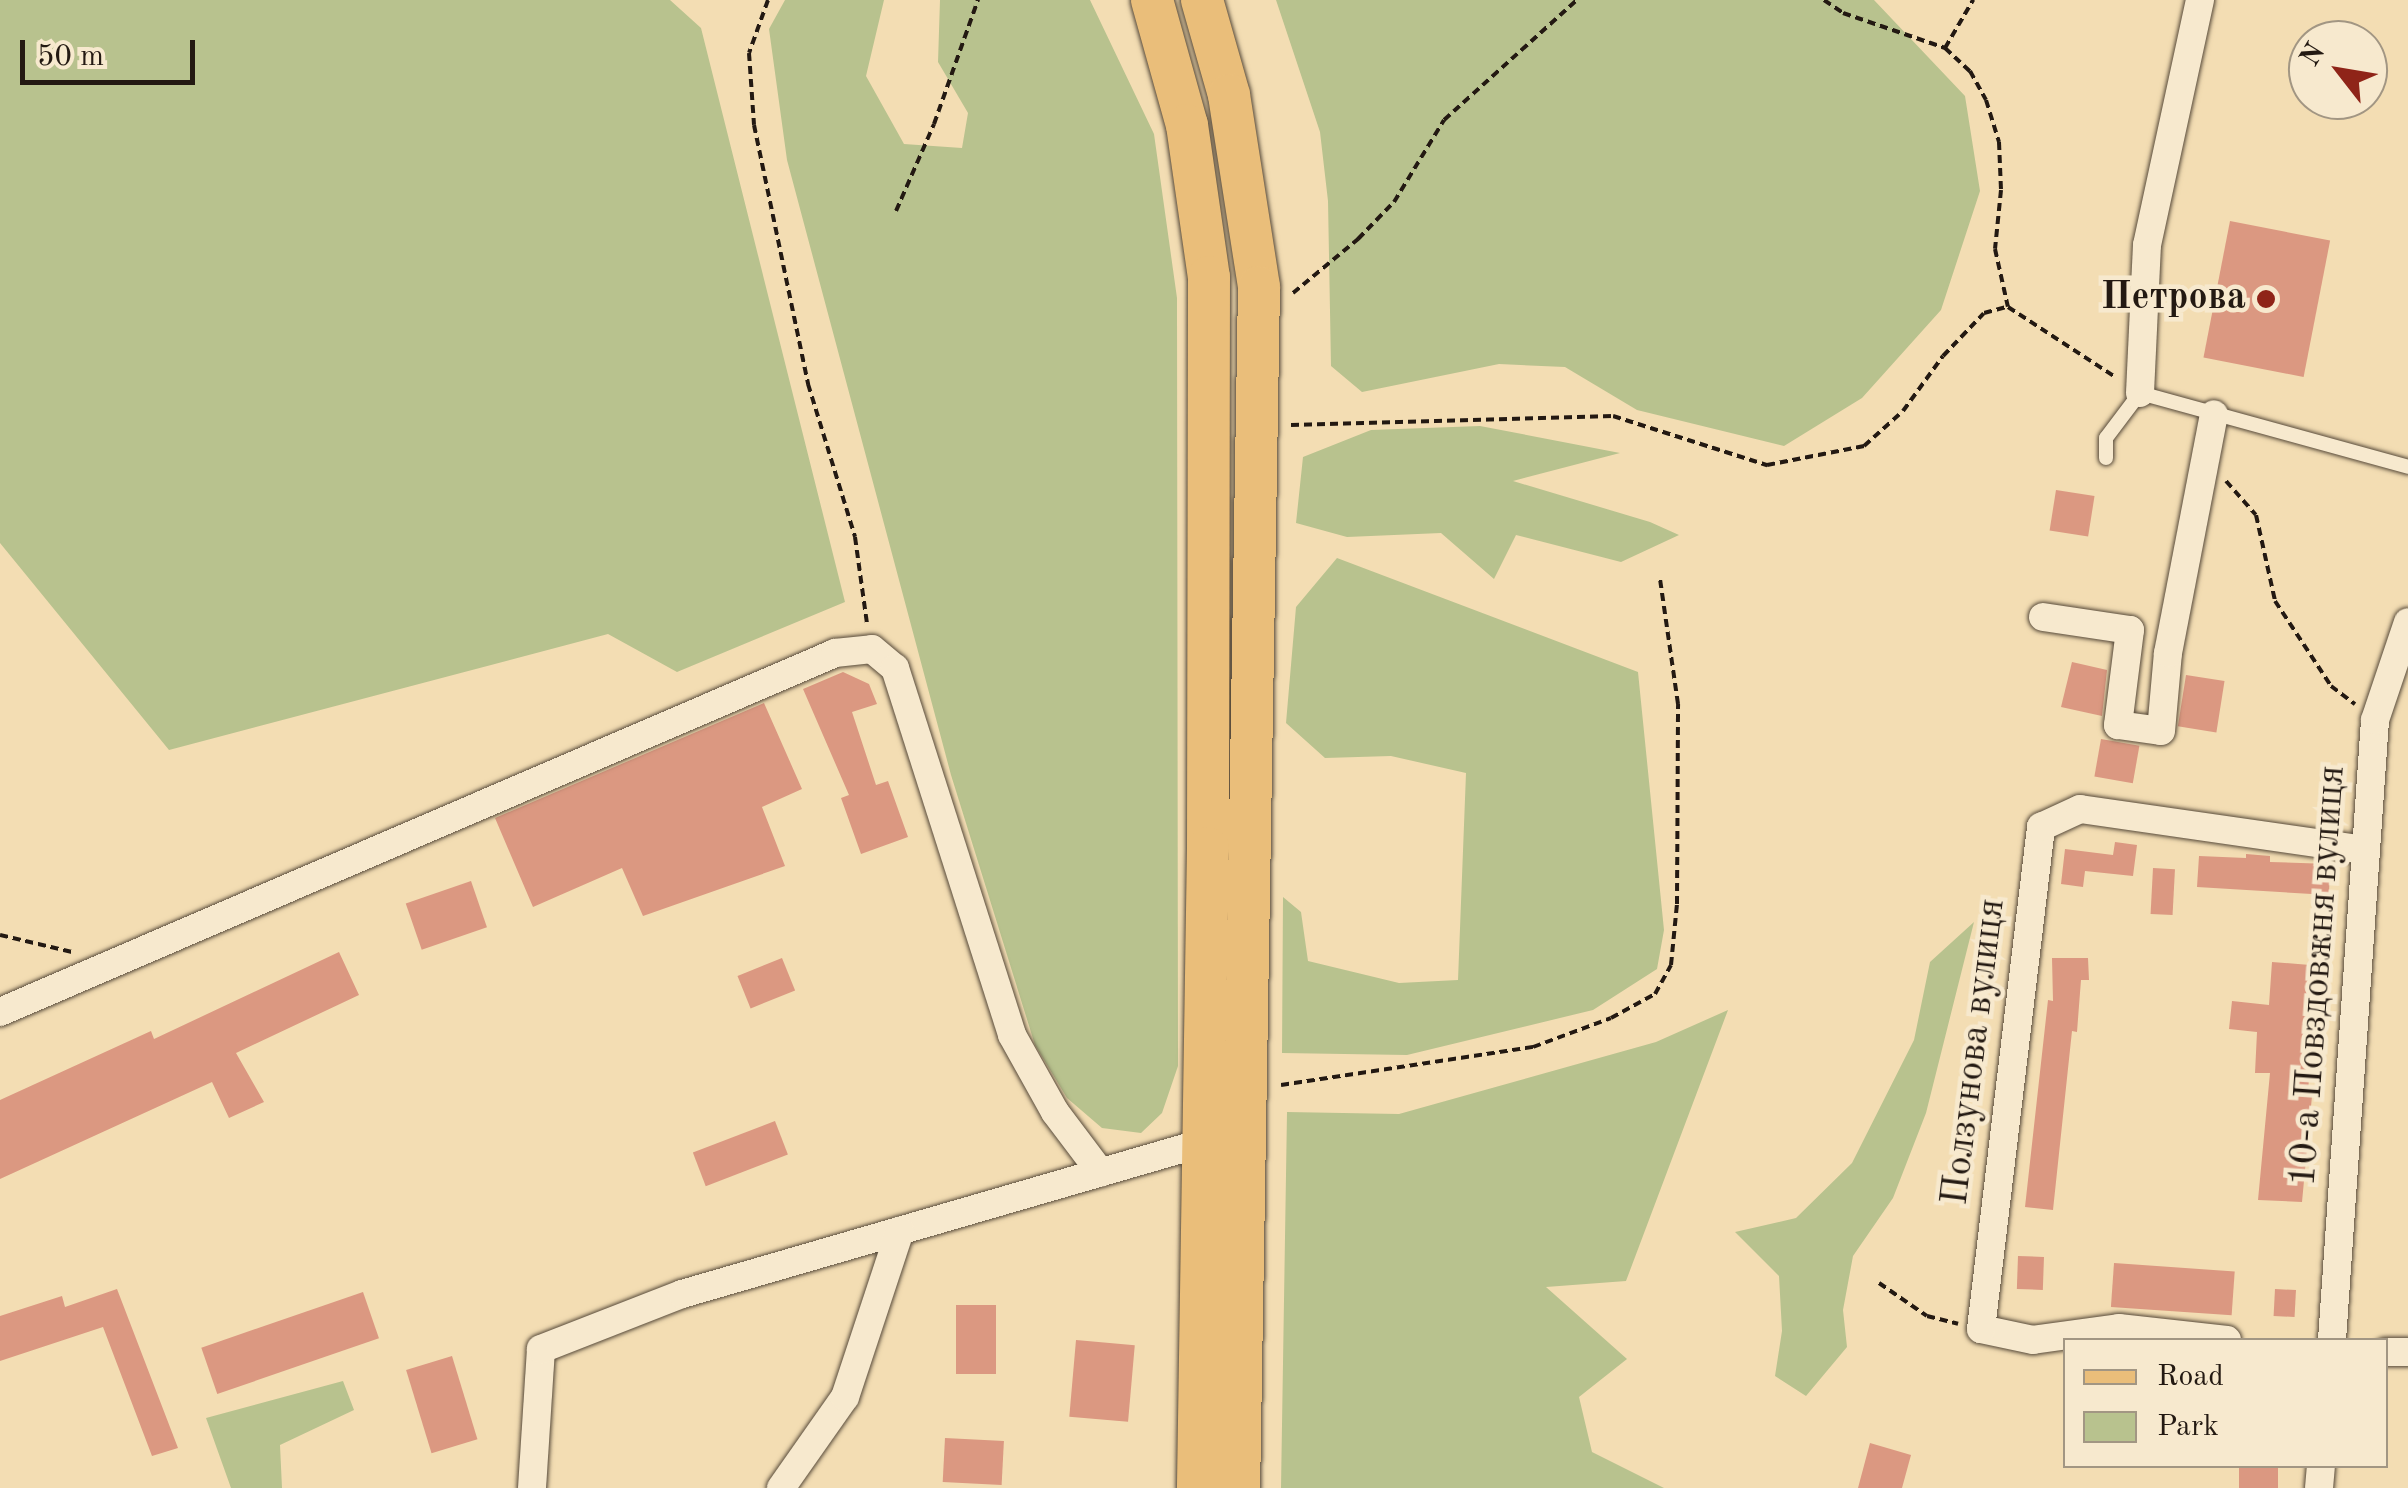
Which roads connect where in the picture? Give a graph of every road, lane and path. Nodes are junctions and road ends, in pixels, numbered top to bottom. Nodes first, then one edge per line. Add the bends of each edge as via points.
1 (768, 0) edge
2 (978, 0) edge
3 (1152, 0) edge
4 (1202, 0) edge
5 (1577, 0) edge
6 (1824, 0) edge
7 (1973, 0) edge
8 (2200, 0) edge
9 (1945, 48) junction
10 (896, 211) dead end
11 (2008, 307) junction
12 (1259, 321) junction
13 (2140, 393) junction
14 (2214, 414) junction
15 (1257, 426) junction
16 (2106, 458) dead end
17 (2408, 468) edge
18 (2216, 470) dead end
19 (1660, 578) dead end
20 (2043, 617) dead end
21 (2408, 622) edge
22 (872, 648) junction
23 (2397, 693) edge
24 (2374, 720) junction
25 (2364, 850) junction
26 (0, 936) edge
27 (116, 963) junction
28 (0, 1012) edge
29 (1246, 1090) junction
30 (1202, 1143) junction
31 (1101, 1173) junction
32 (900, 1231) junction
33 (1879, 1283) dead end
34 (1981, 1329) junction
35 (2209, 1338) edge
36 (2332, 1338) edge
37 (532, 1488) edge
38 (781, 1488) edge
39 (1198, 1488) edge
40 (1239, 1488) edge

1 - 22 path via 749,53 754,125 808,384 855,537
2 - 10 path
3 - 30 main road via 1187,126 1209,277
4 - 12 main road via 1229,95
5 - 12 path via 1444,120 1394,202 1358,239
6 - 9 path
7 - 9 path
8 - 13 street via 2147,245
9 - 11 path via 1970,71 1999,142 1994,249
11 - 13 path
11 - 15 path via 1984,313 1903,411 1864,446 1767,465 1613,416
12 - 15 main road
13 - 14 lane
13 - 16 lane via 2106,438
14 - 17 lane
14 - 20 street via 2168,653 2160,731 2118,726 2130,630
15 - 29 main road
18 - 24 path via 2256,515 2275,601 2331,686
19 - 29 path via 1678,704 1677,904 1671,965 1655,994 1534,1047
21 - 23 street, 10-а Повздовжня вулиця
22 - 27 street via 835,654
22 - 31 street via 896,668 1012,1036 1055,1112
23 - 24 street, 10-а Повздовжня вулиця
24 - 25 street, 10-а Повздовжня вулиця
25 - 34 street, Ползунова вулиця via 2080,810 2041,827
25 - 36 street, 10-а Повздовжня вулиця
26 - 27 path
27 - 28 street
29 - 40 main road
30 - 31 street
30 - 39 main road
31 - 32 street
32 - 37 street via 682,1294 541,1350
32 - 38 street via 845,1396
33 - 34 path via 1927,1316
34 - 35 street via 2034,1340 2119,1328

